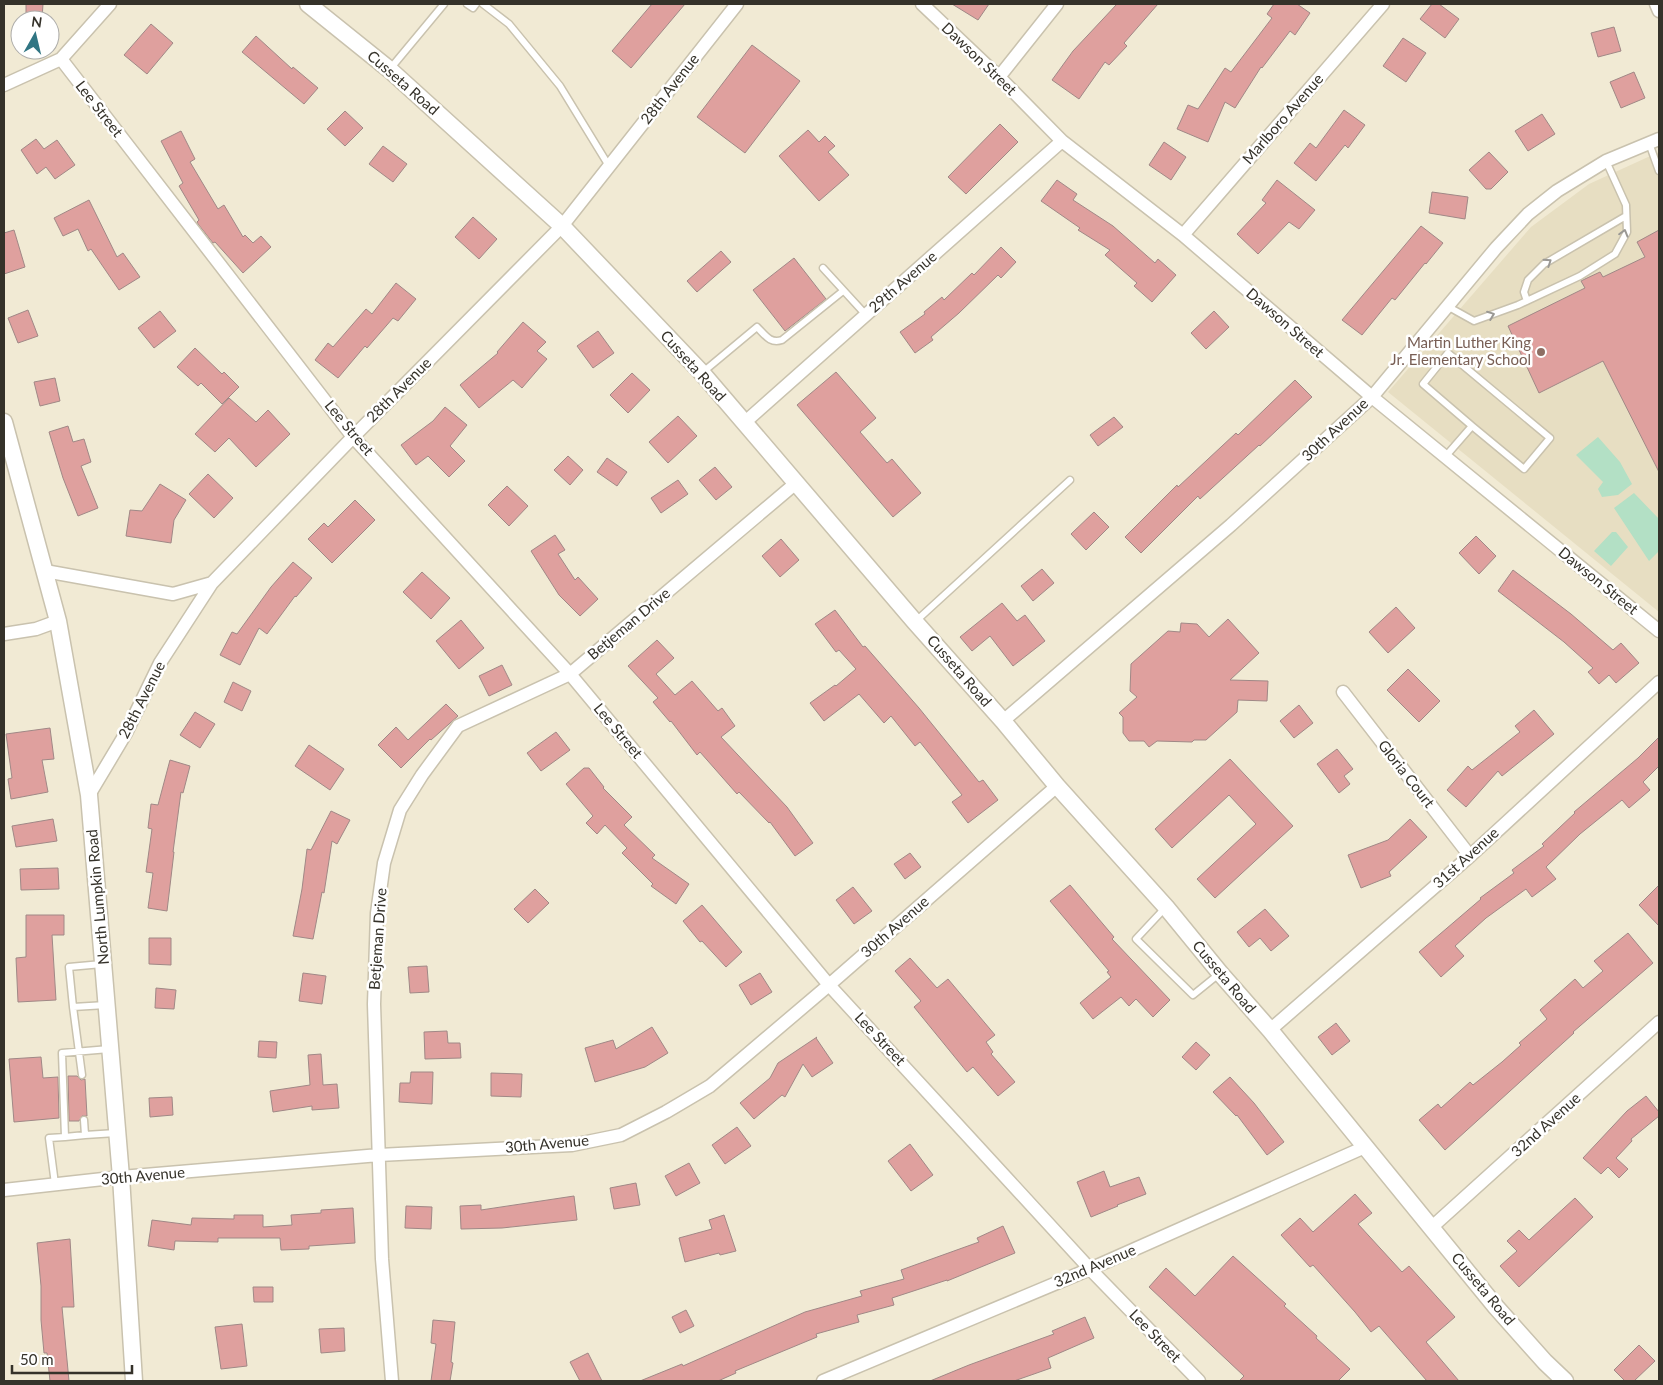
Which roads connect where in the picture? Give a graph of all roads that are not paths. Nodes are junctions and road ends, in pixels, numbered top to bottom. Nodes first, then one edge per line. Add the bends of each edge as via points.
1 (110, 4) edge
2 (308, 4) edge
3 (444, 4) edge
4 (466, 4) edge
5 (476, 4) edge
6 (483, 4) edge
7 (737, 4) edge
8 (922, 4) edge
9 (1057, 4) edge
10 (1383, 4) edge
11 (1656, 4) edge
12 (1659, 11) edge
13 (61, 59) junction
14 (390, 70) junction
15 (999, 77) junction
16 (4, 85) edge
17 (1062, 141) junction
18 (1654, 141) edge
19 (1606, 162) junction
20 (609, 166) junction
21 (1659, 171) edge
22 (1626, 216) junction
23 (562, 226) junction
24 (1183, 235) junction
25 (823, 268) dead end
26 (843, 291) junction
27 (1526, 301) junction
28 (1447, 306) junction
29 (866, 315) junction
30 (702, 373) junction
31 (1372, 397) junction
32 (4, 422) edge
33 (744, 423) junction
34 (1472, 426) junction
35 (353, 436) junction
36 (1445, 457) junction
37 (1070, 480) dead end
38 (796, 483) junction
39 (45, 570) junction
40 (212, 584) junction
41 (58, 621) junction
42 (915, 622) junction
43 (1659, 631) edge
44 (4, 634) edge
45 (570, 674) junction
46 (1659, 682) edge
47 (1343, 692) dead end
48 (1003, 721) junction
49 (1057, 786) junction
50 (89, 794) junction
51 (1470, 856) junction
52 (1166, 907) junction
53 (103, 963) junction
54 (1220, 973) junction
55 (829, 984) junction
56 (106, 1004) junction
57 (73, 1007) junction
58 (1659, 1022) edge
59 (1270, 1030) junction
60 (110, 1049) junction
61 (79, 1051) junction
62 (82, 1075) dead end
63 (84, 1120) dead end
64 (117, 1133) junction
65 (85, 1135) junction
66 (65, 1137) junction
67 (1365, 1147) junction
68 (379, 1156) junction
69 (121, 1177) junction
70 (55, 1184) junction
71 (4, 1190) edge
72 (1432, 1227) junction
73 (1090, 1269) junction
74 (134, 1381) edge
75 (392, 1381) edge
76 (823, 1381) edge
77 (1199, 1381) edge
78 (1565, 1381) edge

1 - 13 street
2 - 14 street, Cusseta Road
3 - 14 lane
4 - 5 lane via 473,8
6 - 20 lane via 509,24 560,86
7 - 20 street, 28th Avenue
8 - 15 street, Dawson Street
9 - 15 street
10 - 24 street, Marlboro Avenue
11 - 12 street
13 - 16 street
13 - 35 street, Lee Street
14 - 23 street, Cusseta Road
15 - 17 street, Dawson Street
17 - 24 street, Dawson Street
17 - 29 street, 29th Avenue
18 - 19 street, 30th Avenue
18 - 21 lane
19 - 22 lane via 1626,205
19 - 28 street, 30th Avenue via 1557,191 1528,214
20 - 23 street, 28th Avenue
27 -> 22 lane via 1524,292 1528,280 1544,264
27 -> 22 lane via 1587,272 1615,254 1627,232
23 - 30 street, Cusseta Road
23 - 35 street, 28th Avenue
24 - 31 street, Dawson Street
25 - 26 lane
26 - 29 lane
26 - 30 lane via 782,340 769,340 757,327
28 -> 27 lane via 1474,322
28 - 31 street, 30th Avenue
29 - 33 street, 29th Avenue
30 - 33 street, Cusseta Road
31 - 36 street, Dawson Street
31 - 48 street, 30th Avenue via 1231,526
32 - 39 street, North Lumpkin Road
33 - 38 street, Cusseta Road
34 - 34 lane via 1524,468 1550,438 1448,353 1423,384
34 - 36 lane
35 - 40 street, 28th Avenue
35 - 45 street, Lee Street
36 - 43 street, Dawson Street
37 - 42 lane
38 - 42 street, Cusseta Road
38 - 45 street, Betjeman Drive
39 - 40 street via 173,594
39 - 41 street, North Lumpkin Road
40 - 50 street, 28th Avenue via 160,663 126,733
41 - 44 street via 36,629
41 - 50 street, North Lumpkin Road
42 - 48 street, Cusseta Road
45 - 55 street, Lee Street
45 - 68 street, Betjeman Drive via 458,726 400,810 384,863 376,913 374,1004
46 - 51 street, 31st Avenue
47 - 51 street, Gloria Court
48 - 49 street, Cusseta Road
49 - 52 street, Cusseta Road
49 - 55 street, 30th Avenue
50 - 53 street, North Lumpkin Road
51 - 59 street, 31st Avenue
52 - 54 street, Cusseta Road
52 - 54 lane via 1136,939 1193,995
53 - 56 street, North Lumpkin Road
53 - 57 lane via 69,967
54 - 59 street, Cusseta Road
55 - 68 street, 30th Avenue via 710,1086 621,1135 572,1145
55 - 73 street, Lee Street
56 - 57 lane
56 - 60 street, North Lumpkin Road
57 - 61 lane
58 - 72 street, 32nd Avenue
59 - 67 street, Cusseta Road
60 - 61 lane
60 - 64 street, North Lumpkin Road
61 - 62 lane
61 - 66 lane via 62,1052
63 - 65 lane
64 - 65 lane
64 - 69 street, North Lumpkin Road
65 - 66 lane
66 - 70 lane via 50,1138
67 - 72 street, Cusseta Road
67 - 73 street, 32nd Avenue
68 - 69 street, 30th Avenue
68 - 75 street, Betjeman Drive via 382,1259
69 - 70 street, 30th Avenue
69 - 74 street, North Lumpkin Road
70 - 71 street, 30th Avenue
72 - 78 street, Cusseta Road via 1544,1362
73 - 76 street, 32nd Avenue
73 - 77 street, Lee Street

